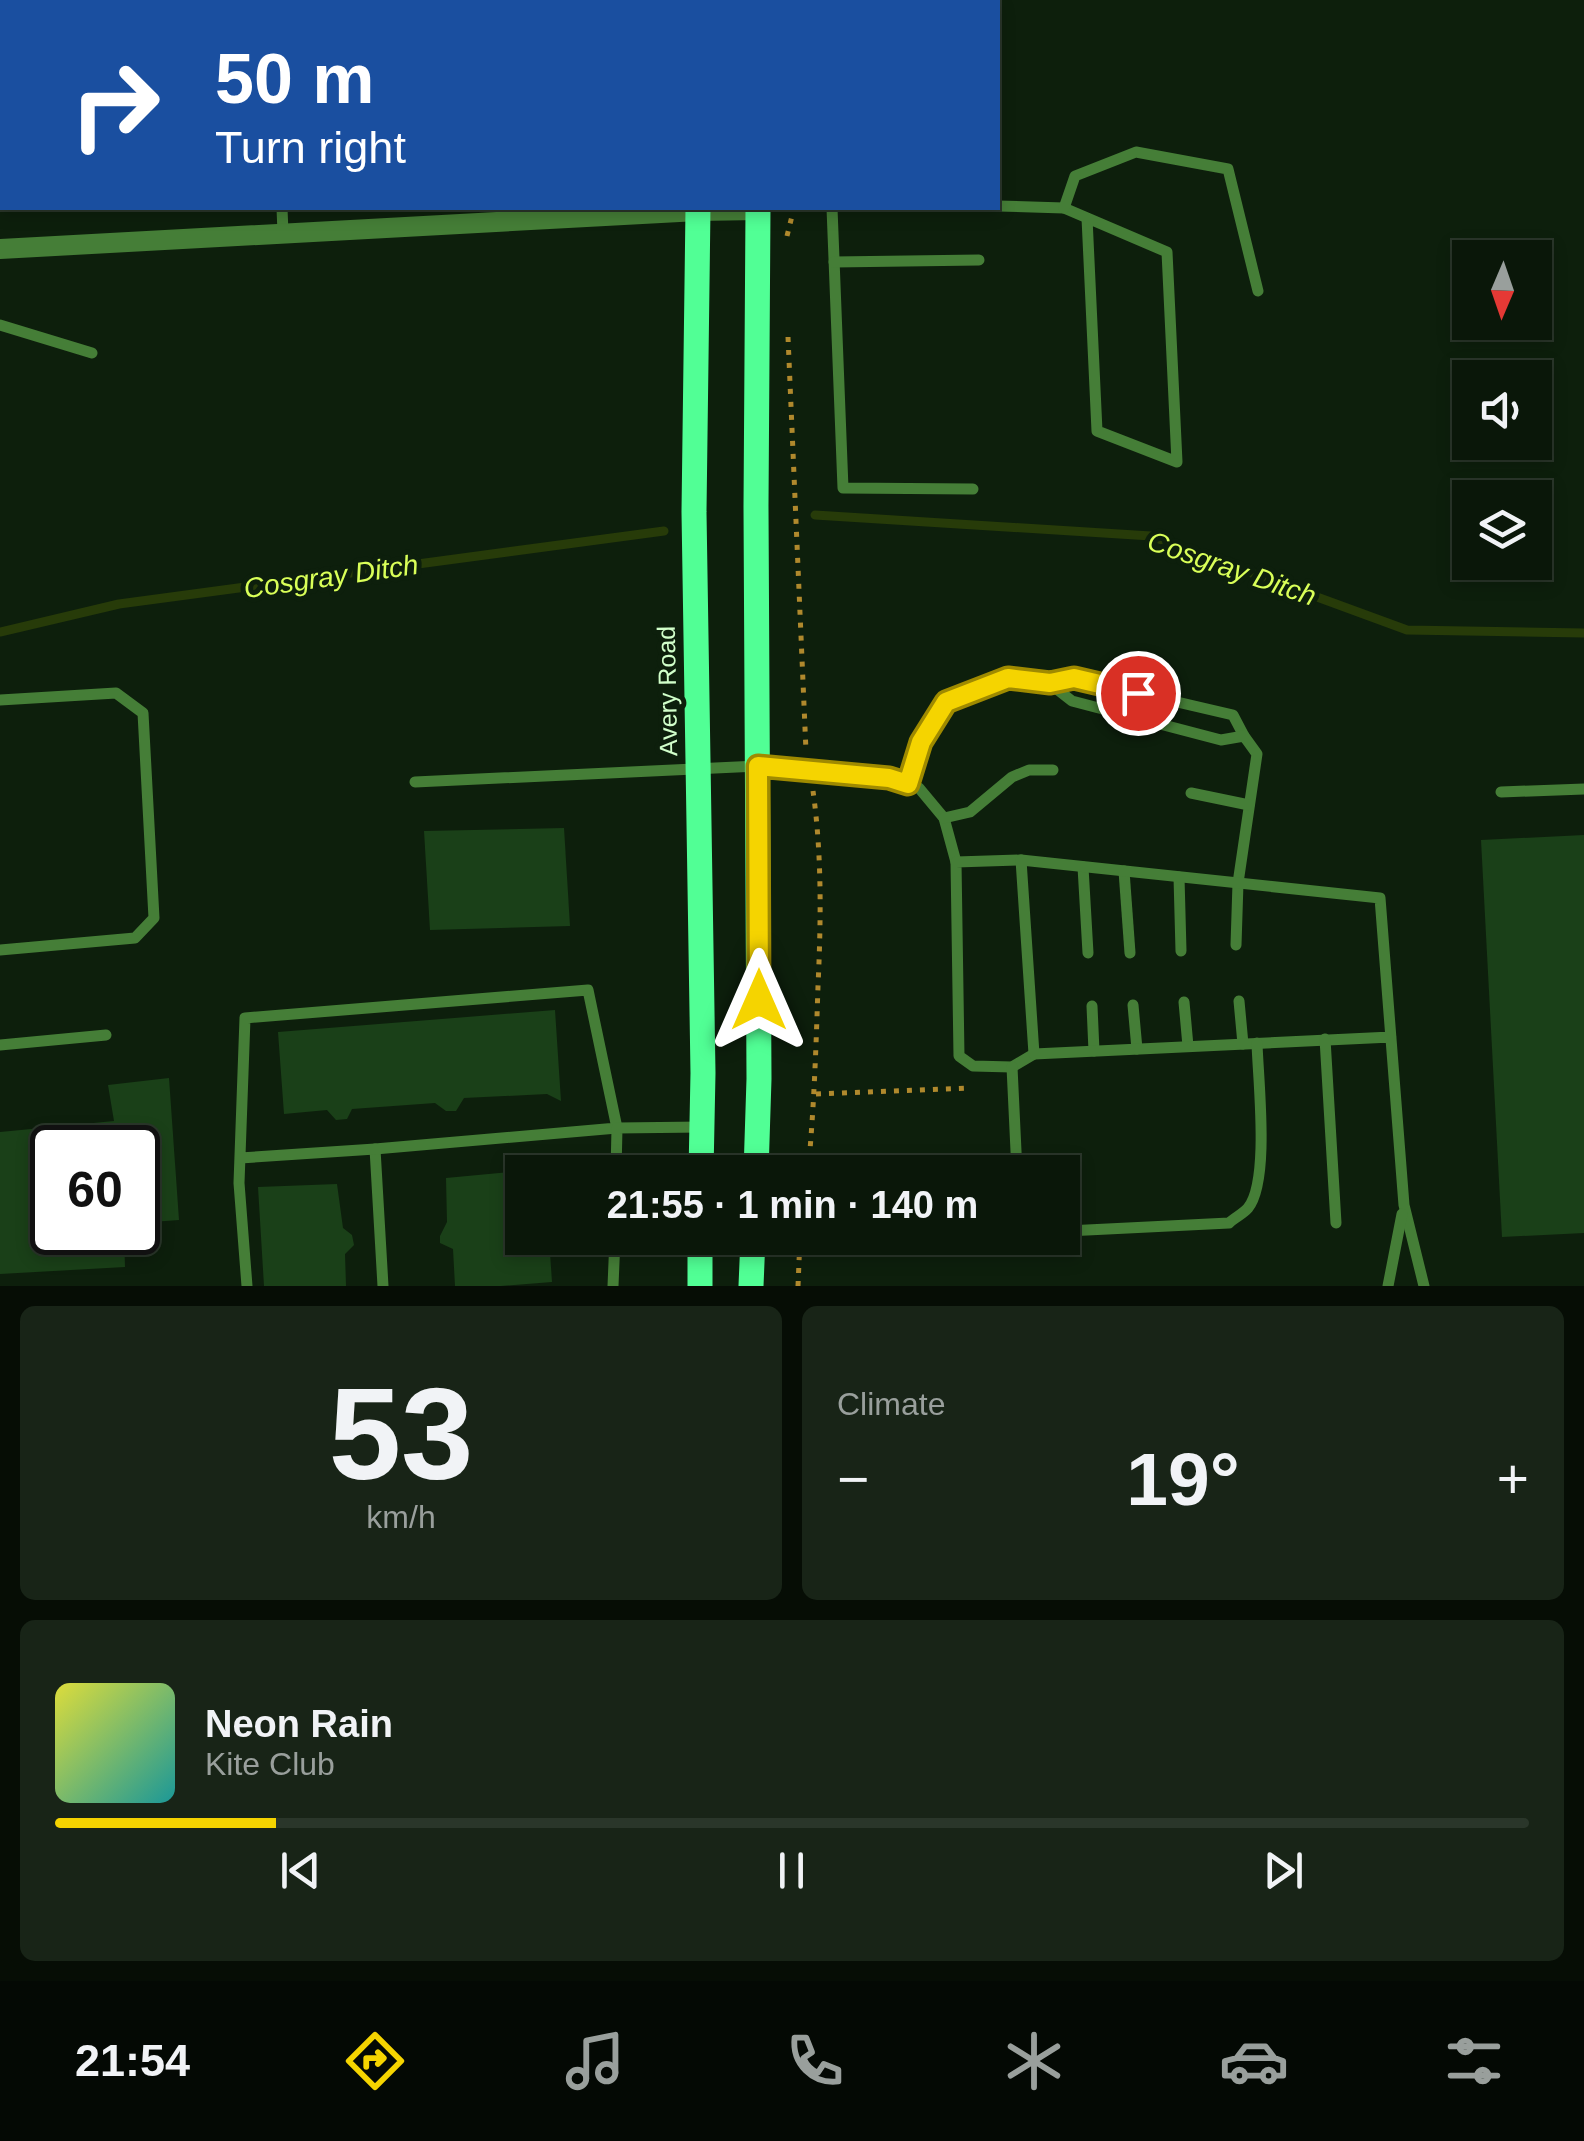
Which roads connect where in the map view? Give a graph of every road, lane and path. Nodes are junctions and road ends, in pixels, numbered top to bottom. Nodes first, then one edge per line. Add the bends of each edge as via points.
1 (1000, 206) edge
2 (1064, 208) junction
3 (282, 210) edge
4 (681, 210) edge
5 (698, 210) edge
6 (758, 210) edge
7 (793, 210) edge
8 (832, 210) edge
9 (1086, 218) junction
10 (283, 234) junction
11 (787, 235) dead end
12 (0, 250) edge
13 (979, 260) dead end
14 (834, 262) junction
15 (1258, 291) dead end
16 (0, 325) edge
17 (787, 331) dead end
18 (92, 353) dead end
19 (973, 489) dead end
20 (1050, 683) junction
21 (0, 700) edge
22 (1244, 736) junction
23 (758, 766) junction
24 (698, 768) junction
25 (810, 770) junction
26 (1053, 770) dead end
27 (415, 782) dead end
28 (908, 784) junction
29 (1584, 789) edge
30 (1500, 792) dead end
31 (1190, 793) dead end
32 (1249, 805) junction
33 (944, 818) junction
34 (1021, 860) junction
35 (956, 862) junction
36 (1083, 867) junction
37 (1124, 871) junction
38 (1179, 877) junction
39 (1238, 884) junction
40 (1236, 945) dead end
41 (0, 950) edge
42 (1181, 951) dead end
43 (1088, 953) dead end
44 (1130, 953) dead end
45 (1240, 1001) dead end
46 (1184, 1002) dead end
47 (1133, 1005) dead end
48 (1092, 1006) dead end
49 (106, 1035) dead end
50 (1391, 1036) junction
51 (1325, 1039) junction
52 (1257, 1043) junction
53 (1243, 1044) junction
54 (0, 1045) edge
55 (1188, 1046) junction
56 (1137, 1049) junction
57 (1094, 1051) junction
58 (1034, 1054) junction
59 (1012, 1067) junction
60 (1012, 1084) junction
61 (815, 1094) junction
62 (702, 1127) junction
63 (617, 1128) junction
64 (375, 1150) junction
65 (616, 1155) edge
66 (702, 1155) edge
67 (757, 1155) edge
68 (810, 1155) edge
69 (1016, 1155) edge
70 (240, 1158) junction
71 (1404, 1204) junction
72 (1336, 1223) dead end
73 (1080, 1229) edge
74 (614, 1255) edge
75 (700, 1255) edge
76 (753, 1255) edge
77 (799, 1255) edge
78 (247, 1286) edge
79 (383, 1286) edge
80 (613, 1286) edge
81 (700, 1286) edge
82 (752, 1286) edge
83 (798, 1286) edge
84 (1388, 1286) edge
85 (1424, 1286) edge

1 - 2 lane
2 - 9 lane
2 - 15 lane via 1075,176 1136,152 1228,168
3 - 10 lane
4 - 10 street
5 - 24 main road, Avery Road
6 - 23 main road
7 - 11 path
8 - 14 lane
9 - 9 lane via 1167,252 1176,462 1098,431
10 - 12 street
13 - 14 lane
14 - 19 lane via 844,488
16 - 18 lane
17 - 25 path
20 - 22 lane via 1072,701 1221,740
20 - 22 lane via 1074,678 1233,715
20 - 28 lane via 1008,678 946,702 921,742
21 - 41 lane via 116,693 143,713 154,918 135,938
22 - 32 lane via 1256,754
23 - 24 lane
23 - 25 lane
23 - 67 main road
24 - 27 lane
24 - 62 main road, Avery Road
25 - 28 lane
25 - 61 path via 820,948
26 - 33 lane via 1012,777 970,812
28 - 33 lane via 920,788
29 - 30 lane
31 - 32 lane
32 - 39 lane
33 - 35 lane
34 - 35 lane
34 - 36 lane
34 - 58 lane
35 - 59 lane via 959,1056 973,1066
36 - 37 lane
36 - 43 lane
37 - 38 lane
37 - 44 lane
38 - 39 lane
38 - 42 lane
39 - 40 lane
39 - 50 lane via 1380,898
45 - 53 lane
46 - 55 lane
47 - 56 lane
48 - 57 lane
49 - 54 lane
50 - 51 lane
50 - 71 lane
51 - 52 lane
51 - 72 lane
52 - 53 lane
52 - 73 lane via 1261,1164 1248,1208 1229,1223
53 - 55 lane
55 - 56 lane
56 - 57 lane
57 - 58 lane
58 - 59 lane
59 - 60 lane
60 - 61 path
60 - 69 lane
61 - 68 path
62 - 63 lane
62 - 66 main road, Avery Road
63 - 64 lane
63 - 65 lane
63 - 70 lane via 588,990 245,1018
64 - 70 lane
64 - 79 lane
70 - 78 lane
71 - 84 lane
71 - 85 lane
74 - 80 lane
75 - 81 main road
76 - 82 main road
77 - 83 path

